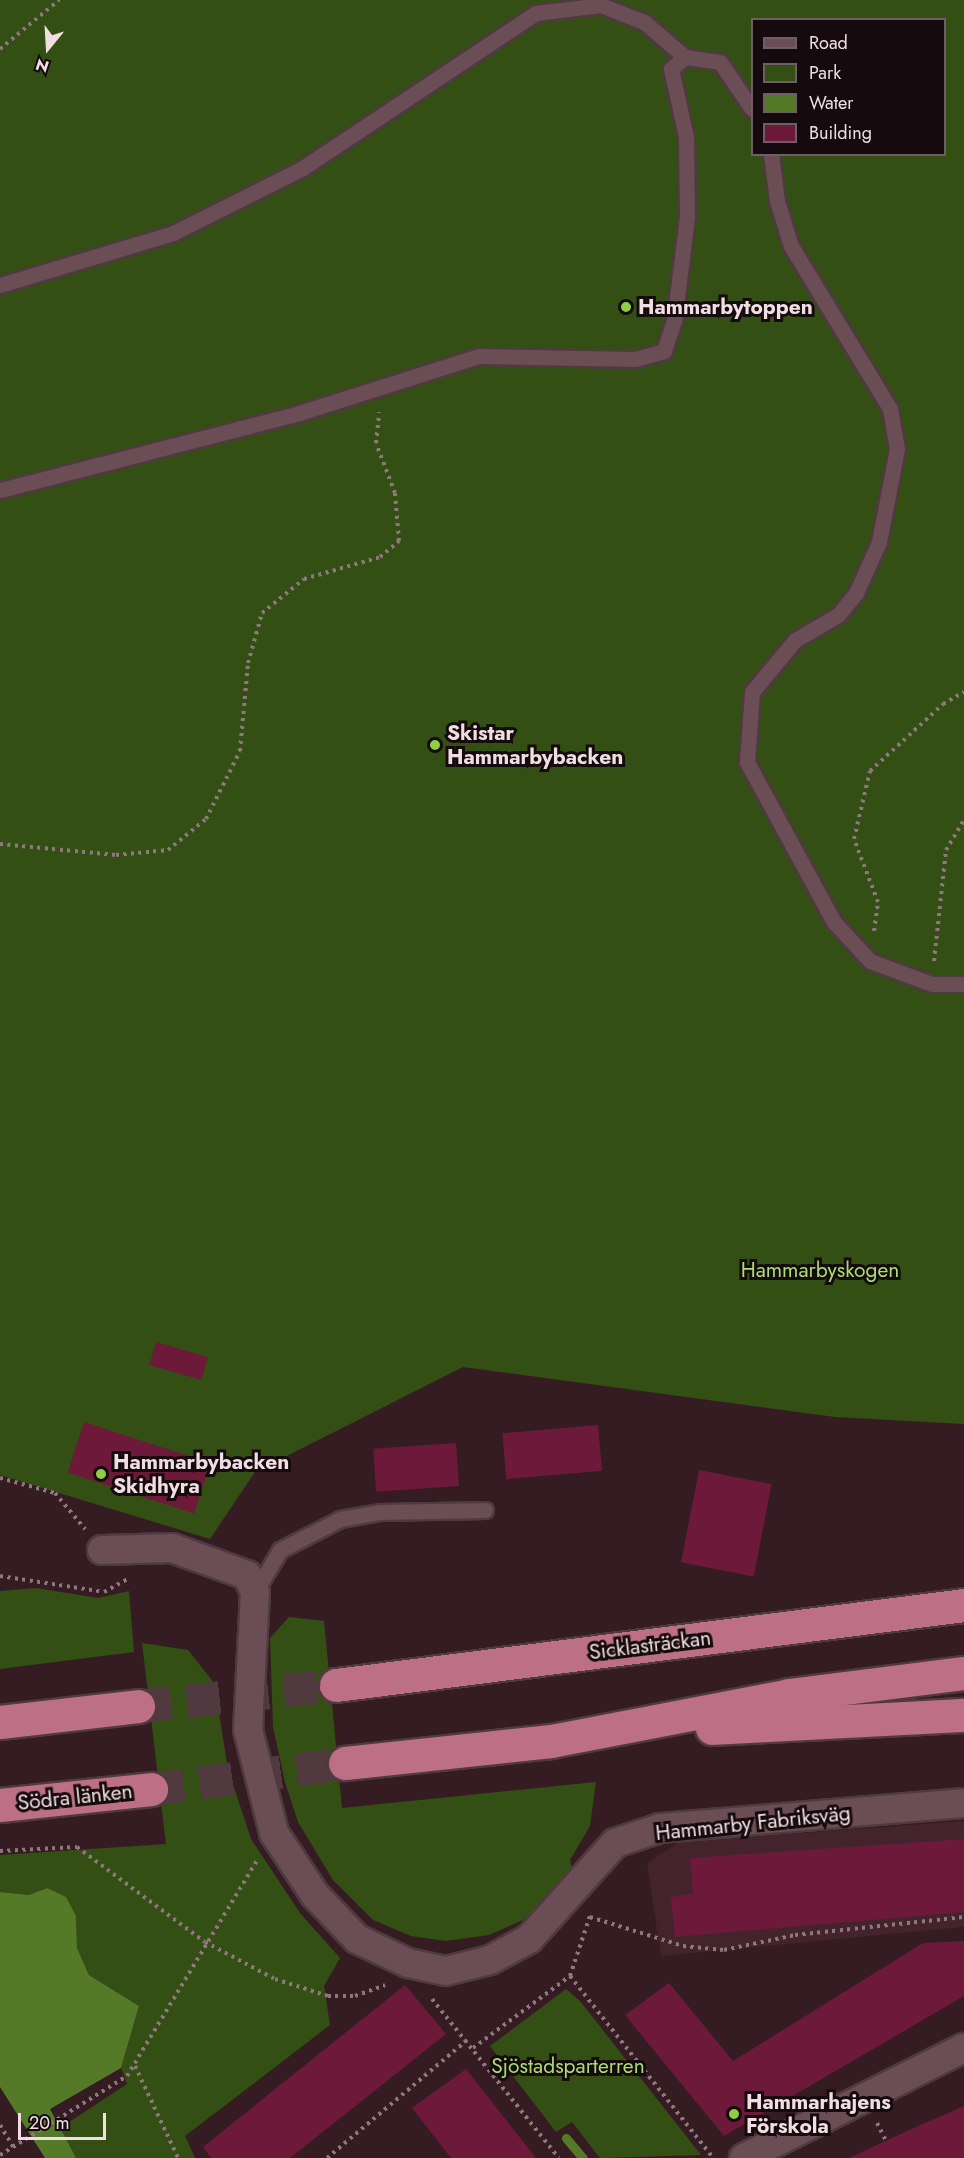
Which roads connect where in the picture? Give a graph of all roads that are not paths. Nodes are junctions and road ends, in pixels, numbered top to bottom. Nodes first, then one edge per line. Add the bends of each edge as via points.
1 (685, 57) junction
2 (751, 106) edge
3 (771, 156) edge
4 (0, 285) edge
5 (0, 490) edge
6 (964, 984) edge
7 (485, 1510) dead end
8 (102, 1550) road end
9 (255, 1592) junction
10 (964, 1597) edge
11 (964, 1605) edge
12 (928, 1610) junction
13 (964, 1673) edge
14 (336, 1685) tunnel mouth
15 (138, 1706) tunnel mouth
16 (964, 1715) edge
17 (0, 1722) edge
18 (551, 1741) junction
19 (345, 1763) tunnel mouth
20 (151, 1789) tunnel mouth
21 (964, 1803) edge
22 (0, 1805) edge
23 (964, 2048) edge
24 (744, 2158) edge

1 - 2 lane via 720,62
1 - 4 lane via 644,22 601,4 536,13 301,169 173,233
1 - 5 lane via 671,69 686,137 687,216 674,321 664,351 635,359 479,356 299,413
3 - 6 lane via 777,201 791,246 890,409 897,448 879,542 856,593 838,615 795,640 752,692 747,762 834,922 870,961 932,984
7 - 9 lane via 380,1512 340,1519 280,1550
8 - 9 street via 172,1548 228,1564 247,1575
9 - 21 street, Hammarby Fabriksväg via 248,1730 273,1833 315,1895 357,1939 408,1964 446,1971 490,1960 529,1939 615,1843 660,1828
10 - 12 highway
11 - 12 highway, Sicklasträckan
12 - 14 highway, Sicklasträckan
13 - 18 highway via 789,1695
15 - 17 highway
16 - 18 highway via 838,1718
18 - 19 highway
20 - 22 highway, Södra länken
23 - 24 street

